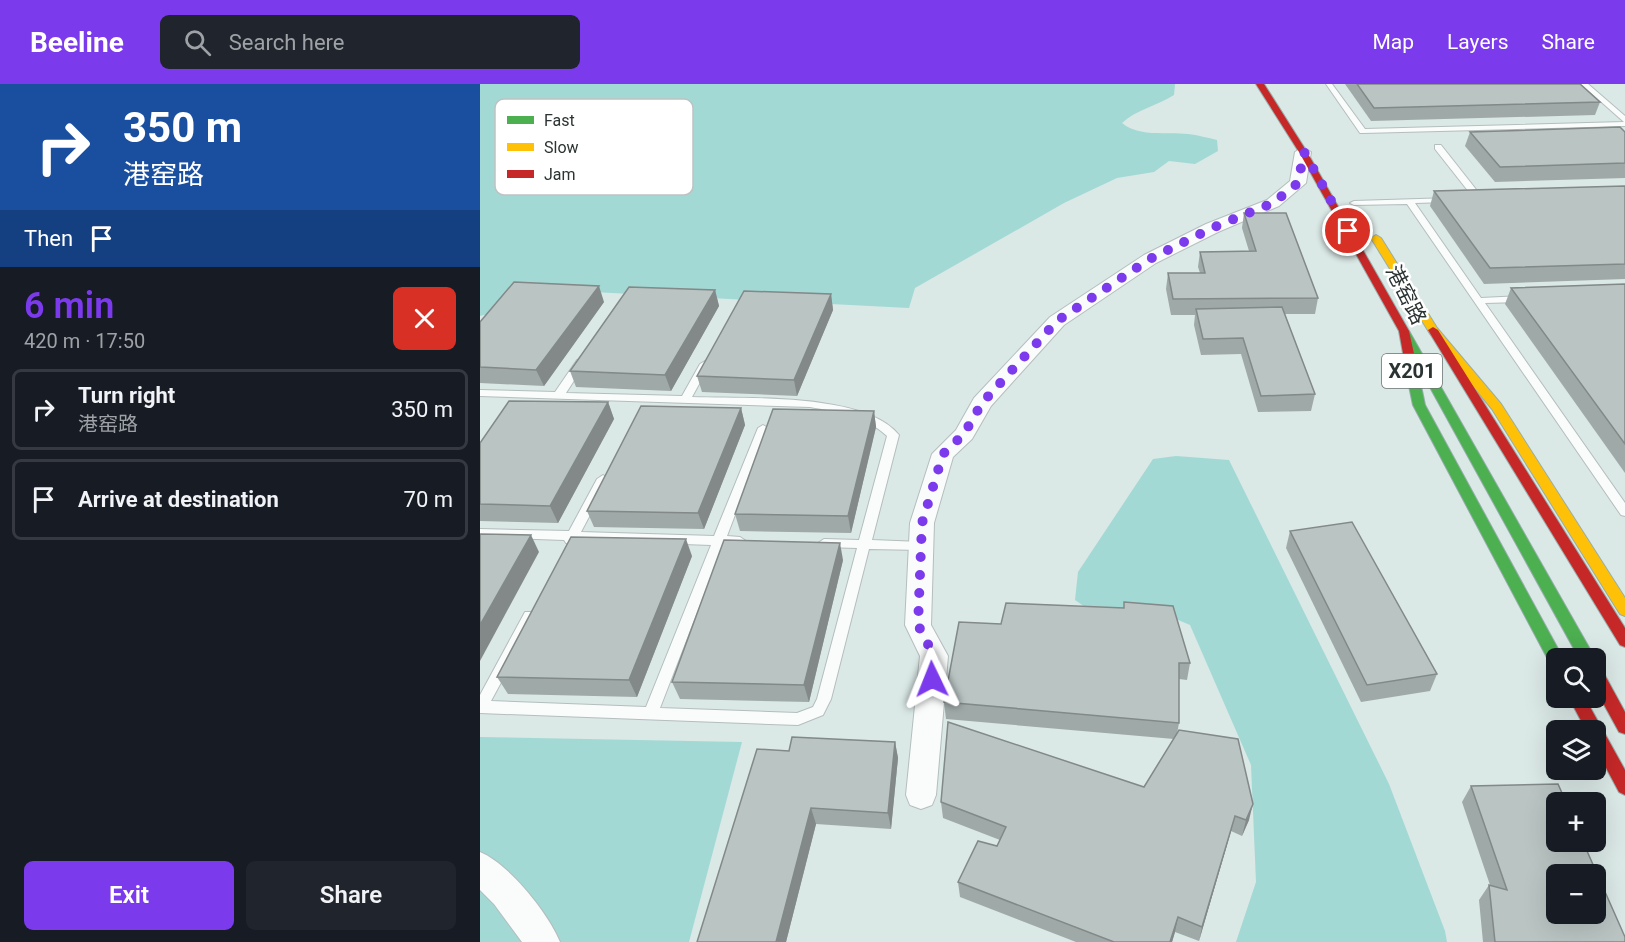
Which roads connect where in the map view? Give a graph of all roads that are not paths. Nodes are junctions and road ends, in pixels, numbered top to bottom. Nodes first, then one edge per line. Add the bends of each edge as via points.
1 (1260, 84) edge
2 (1329, 84) edge
3 (1584, 84) edge
4 (1625, 122) edge
5 (1438, 147) dead end
6 (1304, 152) junction
7 (1490, 198) edge
8 (1467, 199) edge
9 (1479, 199) junction
10 (1456, 200) edge
11 (1410, 201) junction
12 (1357, 208) joint
13 (1535, 298) edge
14 (1478, 300) junction
15 (1433, 330) junction
16 (1404, 331) junction
17 (591, 348) edge
18 (711, 353) edge
19 (480, 393) edge
20 (558, 396) junction
21 (685, 400) junction
22 (763, 428) edge
23 (610, 467) edge
24 (1625, 512) edge
25 (480, 533) edge
26 (573, 536) junction
27 (718, 540) junction
28 (752, 541) edge
29 (808, 543) edge
30 (864, 545) junction
31 (921, 546) junction
32 (562, 556) edge
33 (535, 606) edge
34 (1625, 610) edge
35 (1625, 641) edge
36 (1550, 648) edge
37 (1581, 648) edge
38 (1606, 693) edge
39 (480, 707) edge
40 (651, 713) junction
41 (1625, 727) edge
42 (1606, 752) edge
43 (1625, 787) edge
44 (921, 795) dead end
45 (480, 868) edge
46 (543, 942) edge

1 - 6 main road, 港窑路 / X201
2 - 4 lane via 1363,131
3 - 4 lane
5 - 9 lane
6 - 16 main road, 港窑路 / X201
6 - 31 street via 1298,183 1273,203 1150,259 1057,321 982,403 964,434 943,454 922,523
7 - 9 lane
8 - 9 lane
10 - 11 lane
11 - 12 lane
11 - 14 lane
12 - 15 main road, 港窑路 / X201
13 - 14 lane
14 - 24 lane
15 - 34 main road, 港窑路 / X201 via 1497,407
15 - 35 main road
16 - 36 main road, 港窑路 / X201 via 1419,405
16 - 37 main road
17 - 20 lane
18 - 21 lane
19 - 20 lane
20 - 21 lane
21 - 30 lane via 810,404 885,425 893,435
22 - 27 lane
23 - 26 lane
25 - 26 lane
26 - 27 lane
26 - 32 lane
27 - 28 lane
27 - 40 lane
29 - 30 lane
30 - 31 lane
30 - 40 lane via 818,711 798,719
31 - 44 street via 918,625 934,656
33 - 39 lane
38 - 41 main road
39 - 40 lane
42 - 43 main road
45 - 46 street via 506,893

